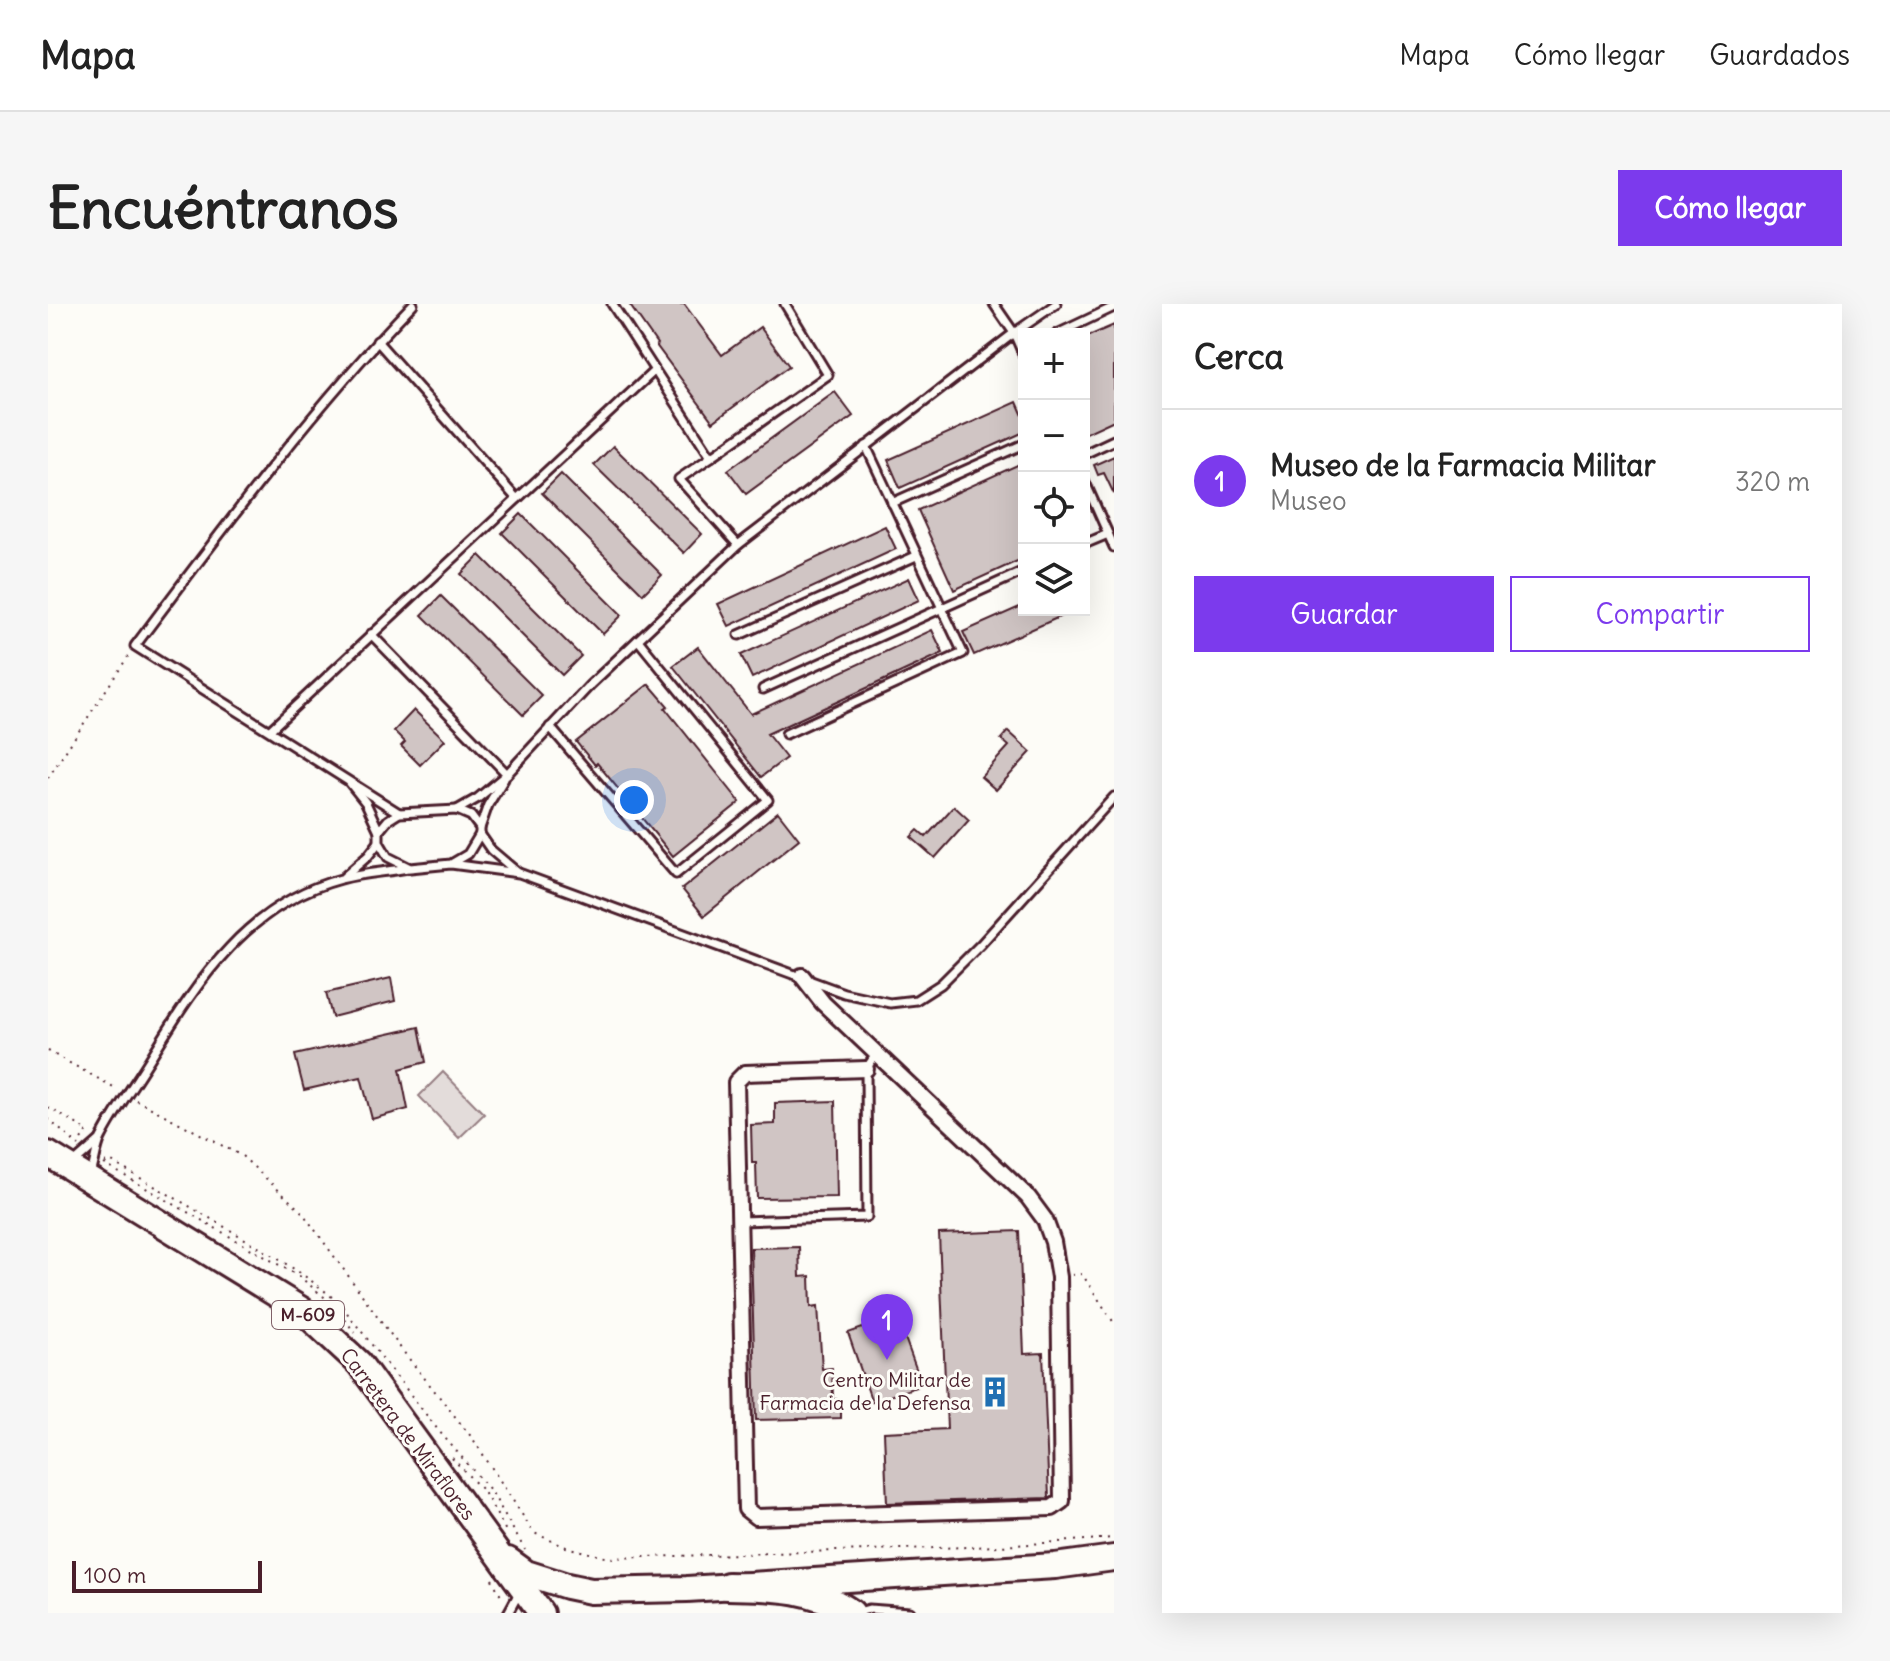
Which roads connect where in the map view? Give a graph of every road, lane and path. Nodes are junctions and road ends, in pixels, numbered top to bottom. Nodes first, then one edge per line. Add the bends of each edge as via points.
1 (413, 304) edge
2 (612, 304) edge
3 (785, 304) edge
4 (994, 304) edge
5 (1056, 304) edge
6 (1114, 307) edge
7 (1070, 328) edge
8 (1014, 333) junction
9 (377, 341) junction
10 (1018, 341) edge
11 (654, 371) junction
12 (1114, 440) edge
13 (866, 446) junction
14 (1018, 447) edge
15 (1090, 451) edge
16 (711, 457) junction
17 (1090, 494) edge
18 (517, 499) junction
19 (892, 503) junction
20 (1108, 534) junction
21 (1090, 542) edge
22 (738, 545) junction
23 (1114, 547) edge
24 (916, 556) junction
25 (1018, 574) edge
26 (940, 607) junction
27 (371, 634) junction
28 (739, 635) dead end
29 (638, 640) junction
30 (135, 646) junction
31 (763, 689) dead end
32 (550, 727) junction
33 (270, 730) junction
34 (786, 734) dead end
35 (507, 774) junction
36 (343, 776) junction
37 (48, 778) edge
38 (1114, 797) edge
39 (457, 810) junction
40 (399, 813) junction
41 (379, 831) junction
42 (480, 831) junction
43 (379, 842) junction
44 (451, 864) junction
45 (410, 868) junction
46 (519, 873) junction
47 (342, 878) junction
48 (802, 976) junction
49 (48, 1051) edge
50 (877, 1053) junction
51 (866, 1069) junction
52 (128, 1095) junction
53 (48, 1107) edge
54 (48, 1119) edge
55 (99, 1141) junction
56 (48, 1154) edge
57 (79, 1164) junction
58 (739, 1221) junction
59 (1059, 1277) junction
60 (1114, 1323) edge
61 (1114, 1538) edge
62 (497, 1553) junction
63 (1114, 1558) edge
64 (728, 1586) junction
65 (522, 1588) junction
66 (559, 1603) edge
67 (910, 1612) edge
68 (508, 1613) edge
69 (852, 1613) edge

1 - 9 lane
2 - 11 lane
3 - 16 lane via 828,375
4 - 8 lane
5 - 8 lane
6 - 7 lane
8 - 10 lane
8 - 13 lane
9 - 18 lane
9 - 30 lane via 251,492
11 - 16 lane
11 - 18 lane
12 - 15 lane
13 - 19 lane
13 - 22 lane
14 - 19 lane
16 - 22 lane via 679,479
17 - 20 lane
18 - 27 lane
19 - 24 lane
20 - 21 lane
20 - 23 lane
22 - 29 lane
24 - 26 lane
24 - 28 lane
25 - 26 lane
26 - 31 lane
26 - 34 lane via 963,653
27 - 33 lane
27 - 35 lane
29 - 32 lane
29 - 32 lane via 768,800 676,874
30 - 33 lane
30 - 37 path
32 - 35 lane
33 - 36 lane
35 - 39 lane
35 - 42 lane
36 - 40 lane
36 - 41 lane via 366,803
38 - 48 lane via 981,944 941,984 916,1000 890,1003
39 - 40 lane
39 - 42 lane via 471,816
40 - 41 lane
41 - 43 lane
42 - 44 lane via 468,854
42 - 46 lane via 491,850
43 - 45 lane via 388,857
43 - 47 lane
44 - 45 lane
44 - 46 lane
45 - 47 lane
46 - 48 lane
47 - 52 lane via 288,901 224,951
48 - 50 street
49 - 52 path
50 - 51 lane
50 - 59 street via 1028,1197 1049,1231
51 - 58 street via 745,1073 736,1082
51 - 58 lane via 867,1217
52 - 55 lane
52 - 61 path via 242,1156 302,1212 473,1439 534,1533 609,1558
53 - 57 path via 88,1131
54 - 57 path
55 - 57 lane
55 - 57 lane
56 - 57 main road, Carretera de Miraflores / M-609
57 - 62 main road, Carretera de Miraflores / M-609 via 302,1310 331,1335 359,1363
58 - 59 street via 746,1509 756,1517 1052,1508 1062,1501
59 - 60 path via 1082,1274
62 - 65 main road, Carretera de Miraflores / M-609
62 - 66 main road
63 - 64 main road
64 - 66 main road
64 - 69 highway via 817,1594
65 - 66 main road, Carretera de Miraflores / M-609
65 - 68 lane
67 - 69 lane

